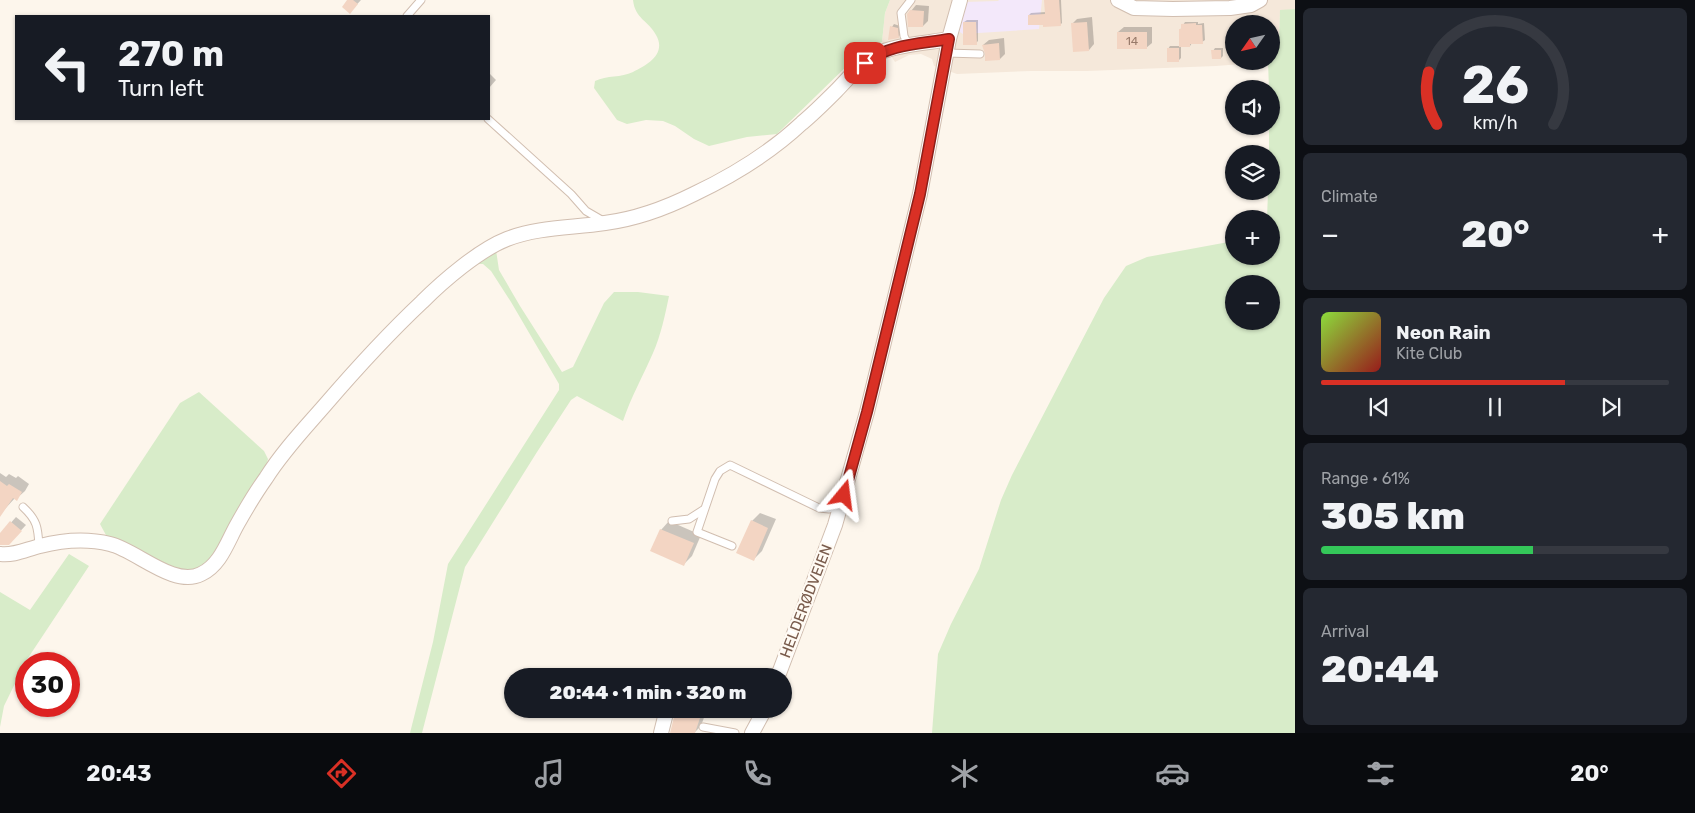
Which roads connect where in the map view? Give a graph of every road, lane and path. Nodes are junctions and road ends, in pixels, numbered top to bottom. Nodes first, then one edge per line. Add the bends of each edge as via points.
1 (421, 0) edge
2 (911, 0) edge
3 (960, 0) edge
4 (1118, 0) edge
5 (1260, 0) edge
6 (408, 15) edge
7 (949, 39) junction
8 (909, 46) junction
9 (946, 53) junction
10 (980, 54) dead end
11 (489, 120) edge
12 (607, 223) junction
13 (841, 505) junction
14 (22, 507) dead end
15 (703, 510) junction
16 (672, 521) dead end
17 (39, 546) junction
18 (732, 546) dead end
19 (0, 554) edge
20 (781, 668) edge
21 (665, 718) edge
22 (761, 718) edge
23 (702, 728) dead end
24 (661, 733) edge
25 (735, 733) edge
26 (752, 733) edge

1 - 6 lane
2 - 8 lane via 901,13 904,36
3 - 7 street, HELDERØDVEIEN
4 - 5 street via 1134,8 1173,9 1230,8 1251,5
7 - 8 street
7 - 9 street, HELDERØDVEIEN
8 - 12 street via 874,55 800,126 766,153 724,178 670,205
9 - 10 lane
9 - 13 street, HELDERØDVEIEN via 918,203
11 - 12 lane via 586,212
12 - 17 street via 544,230 507,239 486,249 424,300 284,452 210,569 192,578 180,576 113,544 97,541 62,541
13 - 15 lane via 819,508 730,465 720,471
13 - 20 street, HELDERØDVEIEN
14 - 17 lane via 38,528
15 - 16 lane via 689,519
15 - 18 lane via 697,532
17 - 19 street via 8,555
21 - 24 street
22 - 26 street
23 - 25 lane

